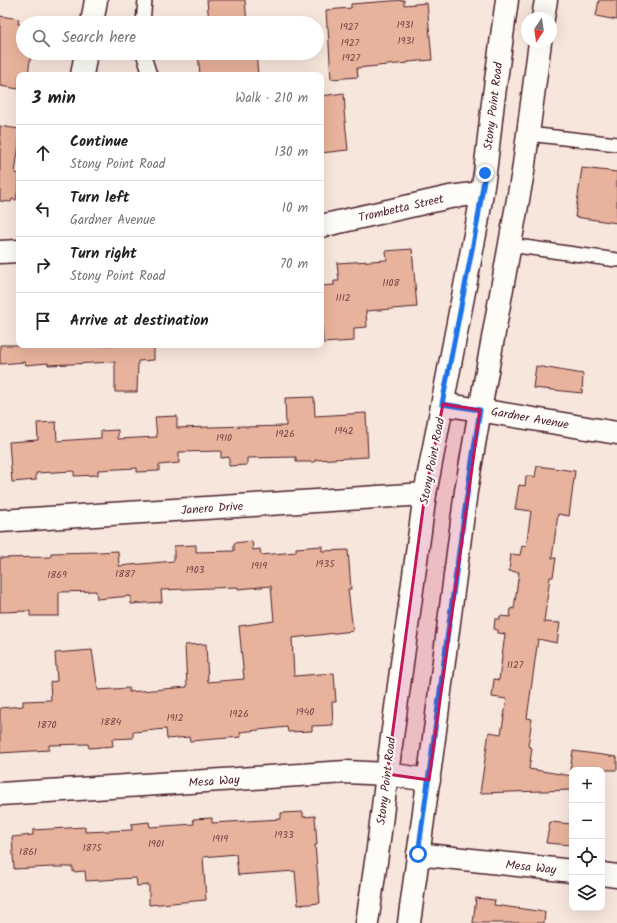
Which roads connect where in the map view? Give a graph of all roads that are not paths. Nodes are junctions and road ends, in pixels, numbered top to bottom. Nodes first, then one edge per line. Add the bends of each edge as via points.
1 (96, 0) edge
2 (145, 0) edge
3 (507, 0) edge
4 (546, 0) edge
5 (544, 12) edge
6 (93, 16) edge
7 (144, 16) edge
8 (539, 48) edge
9 (85, 60) edge
10 (145, 60) edge
11 (83, 72) edge
12 (149, 72) edge
13 (528, 134) junction
14 (617, 144) edge
15 (481, 193) junction
16 (324, 225) edge
17 (510, 245) junction
18 (16, 251) edge
19 (0, 252) edge
20 (617, 260) edge
21 (442, 404) junction
22 (480, 410) junction
23 (617, 433) edge
24 (425, 494) junction
25 (0, 521) edge
26 (387, 774) junction
27 (429, 780) junction
28 (0, 794) edge
29 (418, 854) junction
30 (569, 871) edge
31 (605, 874) edge
32 (617, 876) edge
33 (367, 923) edge
34 (409, 923) edge

1 - 6 main road
2 - 7 lane
3 - 15 main road, Stony Point Road
4 - 5 main road
8 - 13 main road
9 - 11 main road
10 - 12 lane
13 - 14 lane
13 - 17 main road
15 - 16 main road, Trombetta Street via 450,196
15 - 21 main road, Stony Point Road
17 - 20 lane
17 - 22 main road
18 - 19 main road
21 - 22 main road, Gardner Avenue
21 - 24 main road, Stony Point Road
22 - 23 main road, Gardner Avenue
22 - 27 main road via 466,492
24 - 25 main road, Janero Drive
24 - 26 main road, Stony Point Road
26 - 27 main road, Mesa Way
26 - 28 main road, Mesa Way via 346,772
26 - 33 main road, Stony Point Road
27 - 29 main road
29 - 30 main road, Mesa Way
29 - 34 main road
31 - 32 main road

